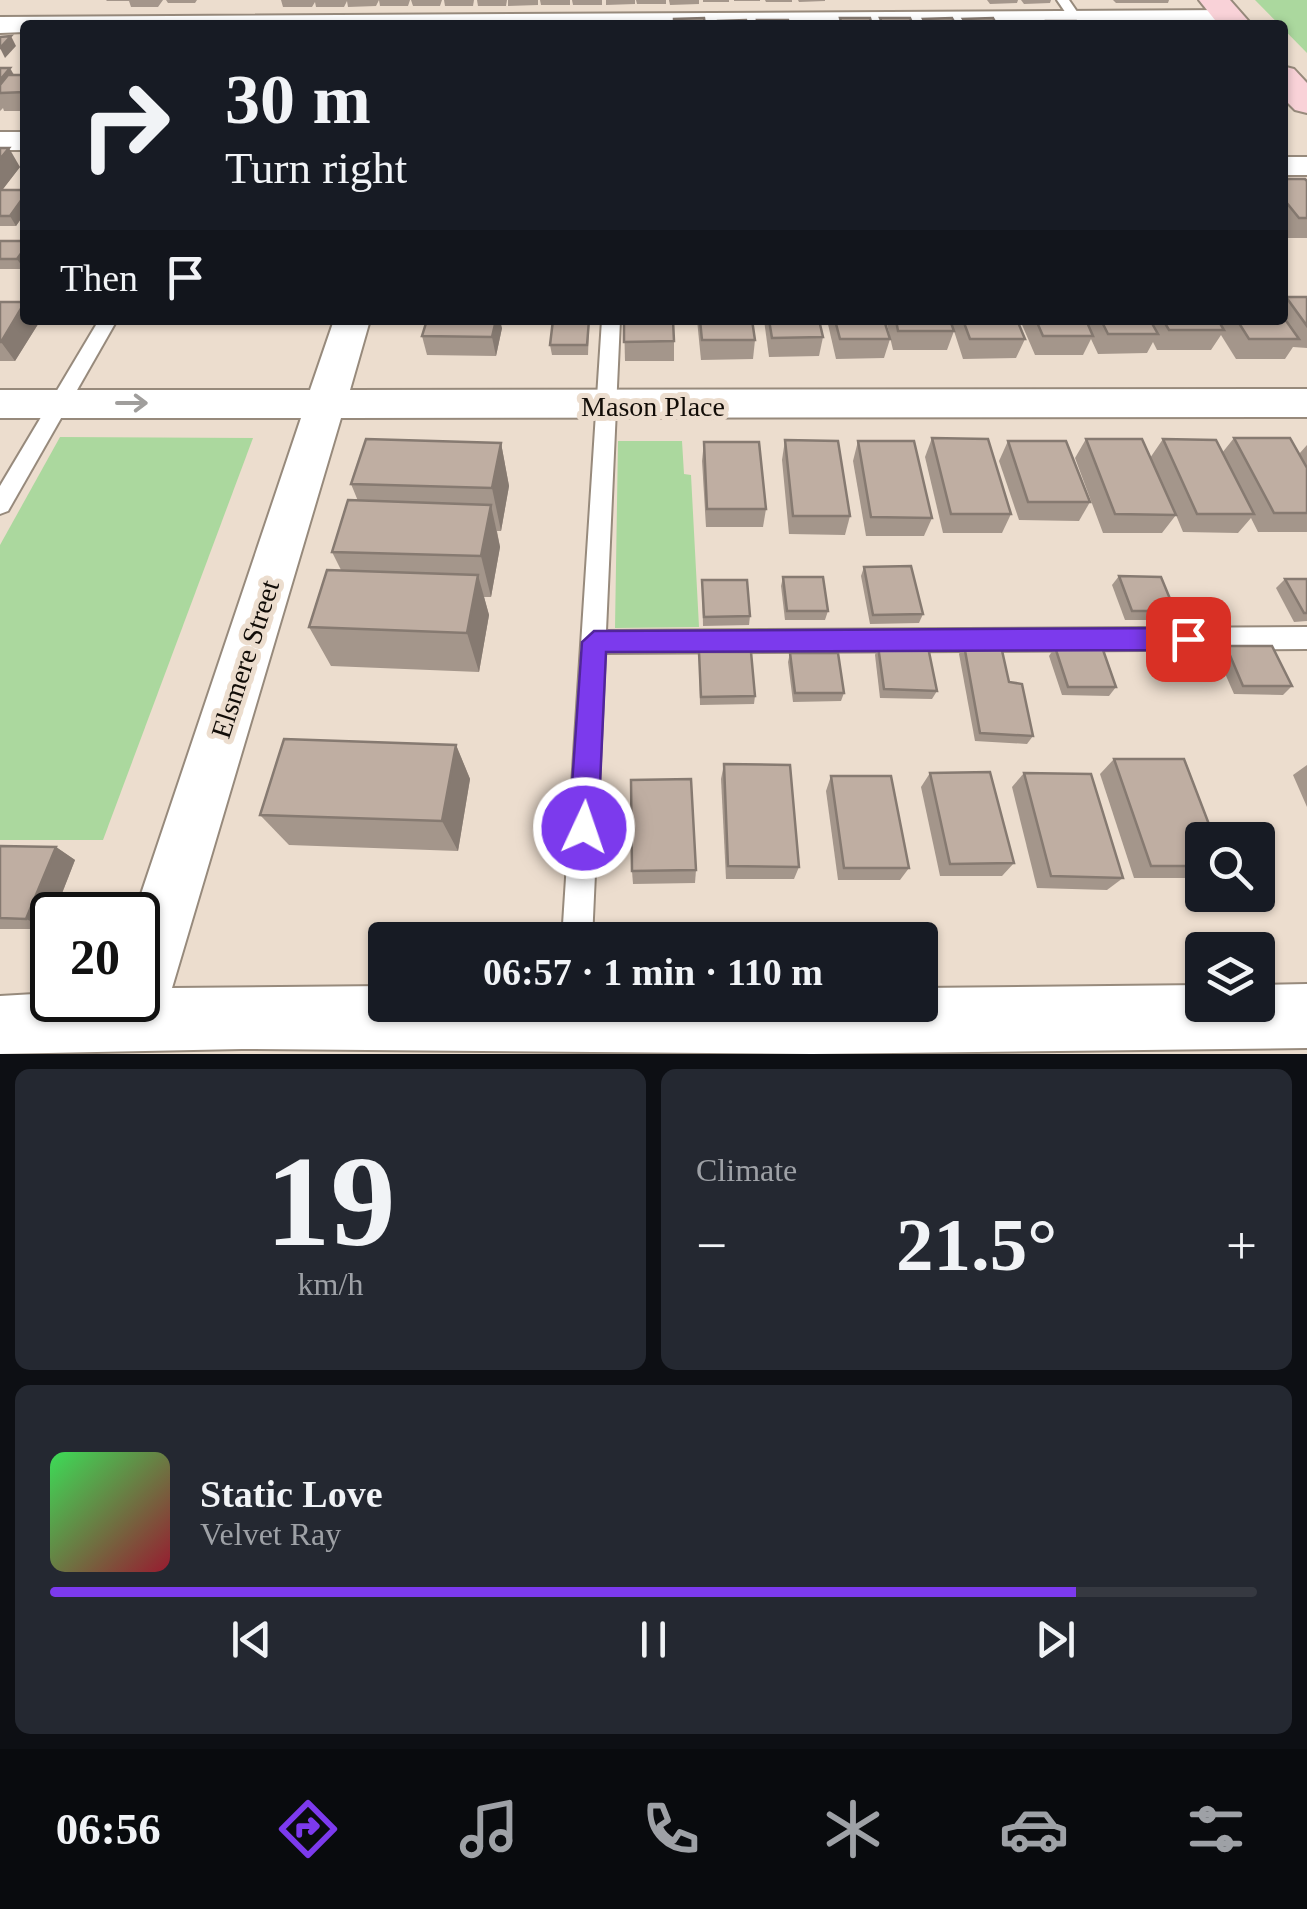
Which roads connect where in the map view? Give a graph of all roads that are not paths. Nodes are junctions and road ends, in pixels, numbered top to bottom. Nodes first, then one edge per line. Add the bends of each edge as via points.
1 (1069, 9) edge
2 (1226, 14) edge
3 (718, 20) edge
4 (1288, 83) edge
5 (1307, 104) edge
6 (105, 325) edge
7 (350, 325) edge
8 (611, 325) edge
9 (326, 403) junction
10 (1307, 403) edge
11 (0, 404) edge
12 (59, 404) junction
13 (607, 406) junction
14 (0, 504) edge
15 (1307, 638) edge
16 (594, 642) junction
17 (579, 922) edge
18 (160, 927) edge
19 (1307, 1016) edge
20 (160, 1018) edge
21 (79, 1022) edge
22 (572, 1026) edge
23 (0, 1028) edge

1 - 2 street
1 - 3 street
4 - 5 street
6 - 12 lane
7 - 9 street, Elsmere Street
8 - 13 lane
12 -> 9 street, Mason Place
9 - 13 street, Mason Place
9 - 18 street, Elsmere Street
10 - 13 street, Mason Place
11 - 12 street, Mason Place
12 - 14 lane
13 - 16 lane
15 - 16 lane
16 - 17 lane
19 - 22 street
20 - 22 street
21 - 23 street

